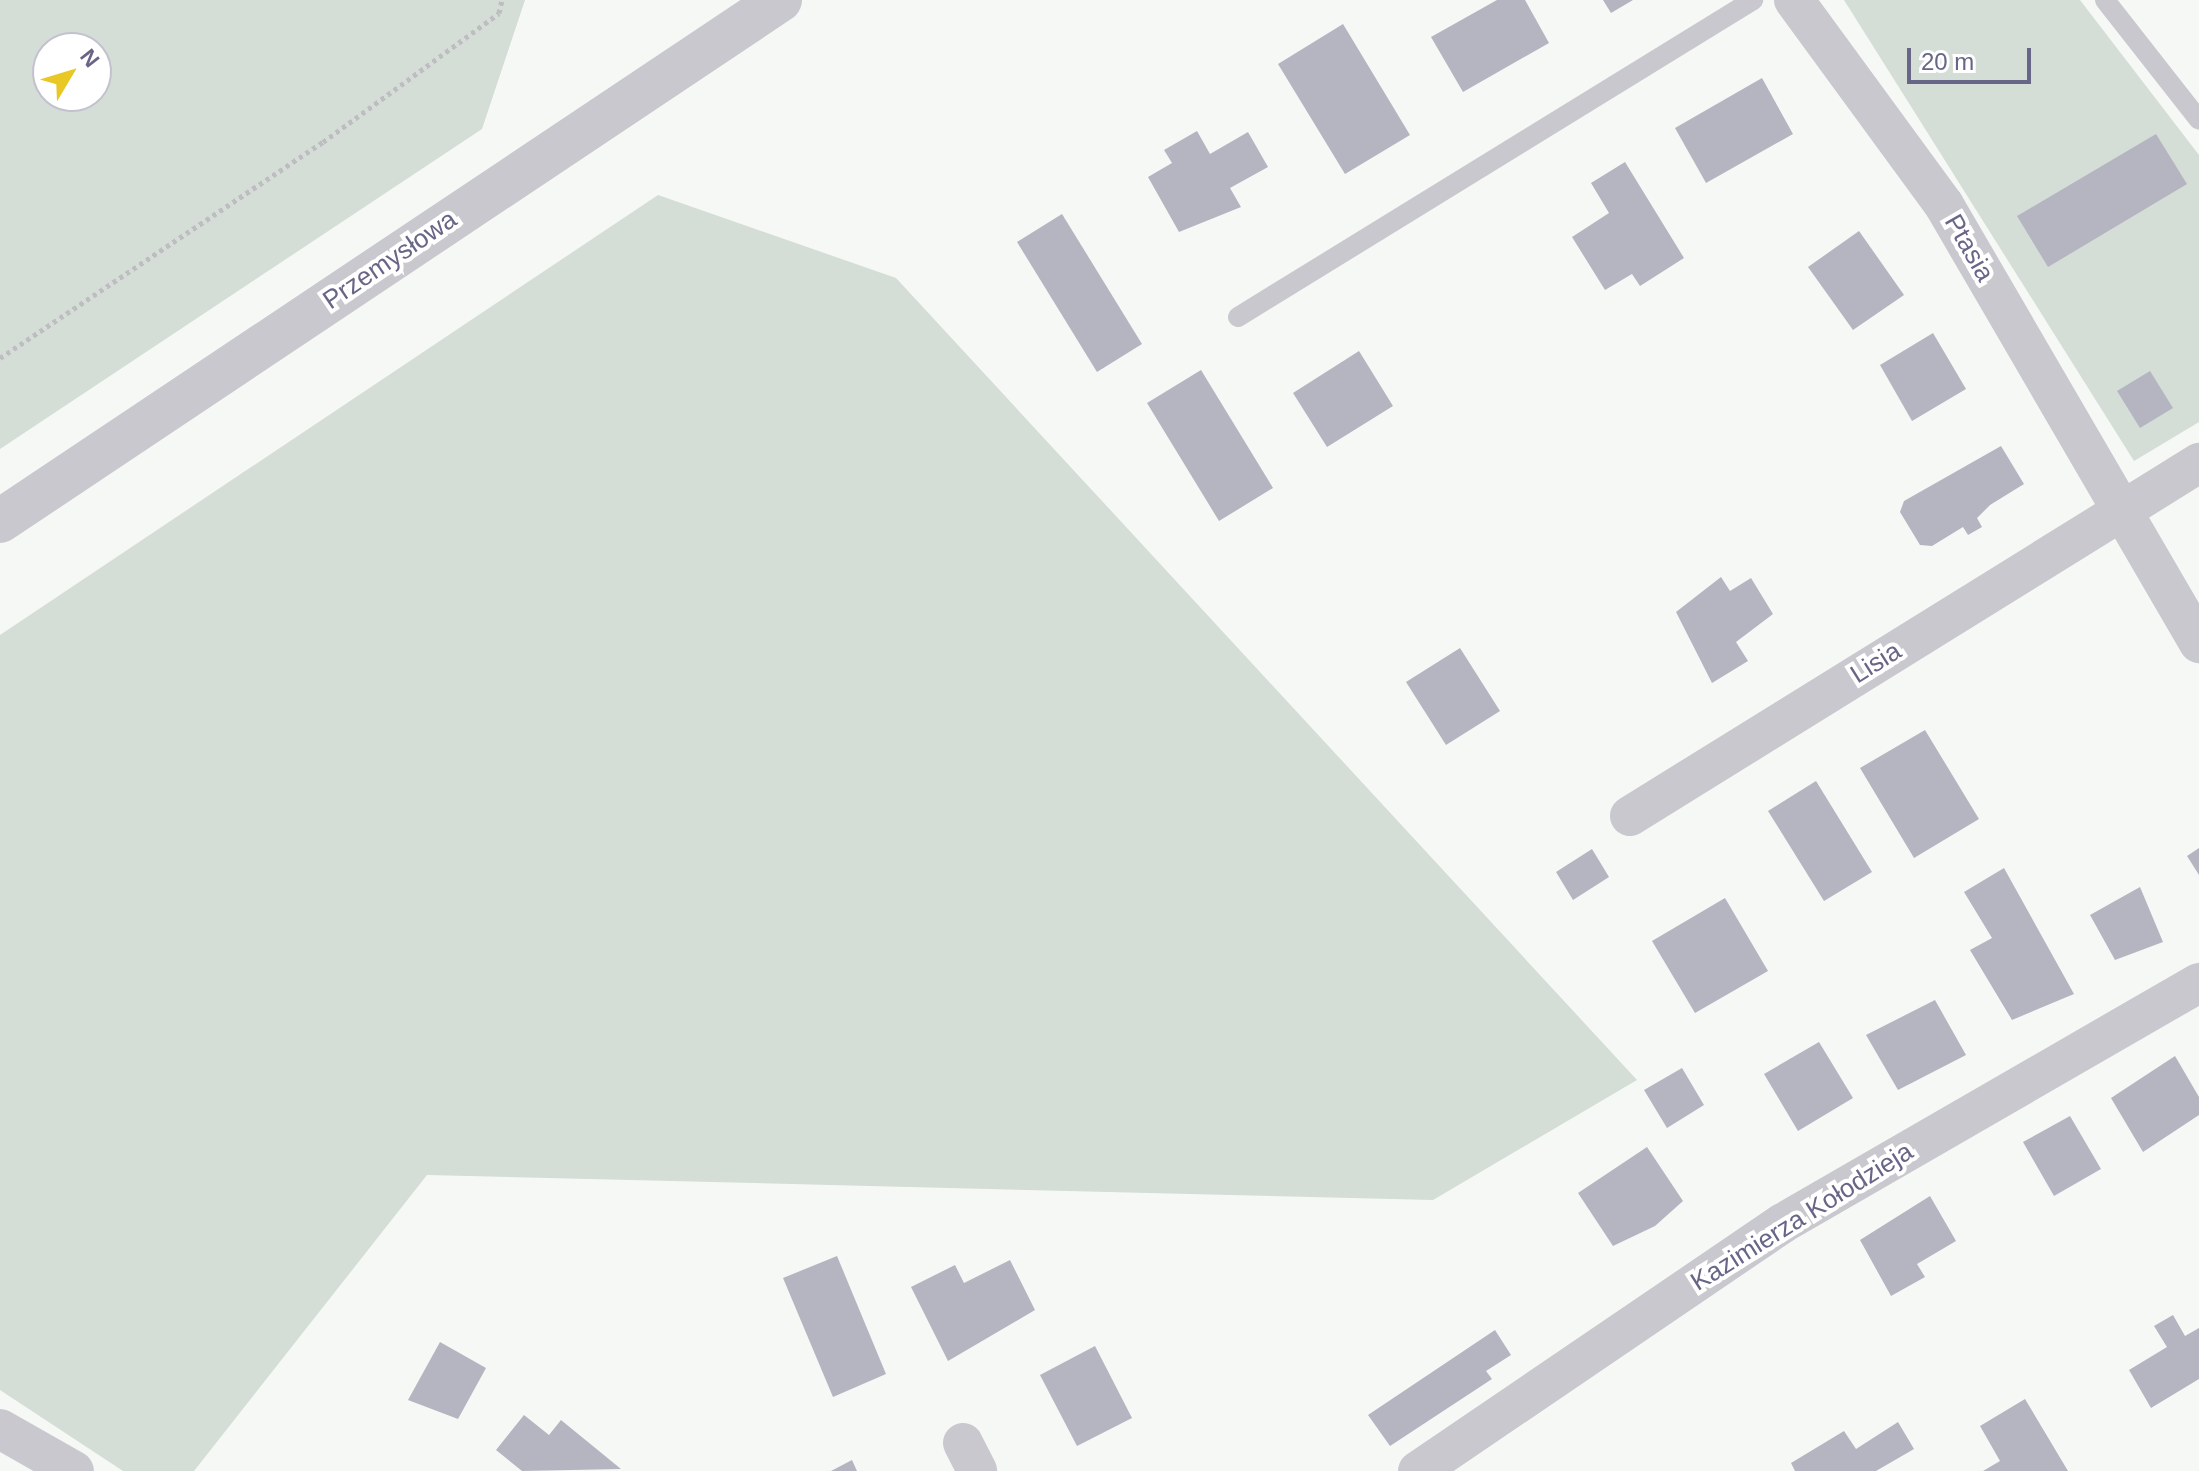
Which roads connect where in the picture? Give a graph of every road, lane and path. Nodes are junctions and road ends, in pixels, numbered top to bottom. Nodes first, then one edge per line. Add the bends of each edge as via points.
1 (502, 0) edge
2 (780, 0) edge
3 (1753, 0) edge
4 (1794, 0) edge
5 (2105, 0) edge
6 (2199, 120) edge
7 (1238, 317) dead end
8 (0, 358) edge
9 (2199, 463) edge
10 (2123, 510) junction
11 (0, 521) edge
12 (2199, 643) edge
13 (1630, 816) dead end
14 (2199, 983) edge
15 (0, 1429) edge
16 (74, 1471) edge
17 (1418, 1471) edge

1 - 8 path via 499,13 323,142
2 - 11 street, Przemysłowa
3 - 7 lane
4 - 10 street, Ptasia via 1944,205
5 - 6 lane
9 - 10 street, Lisia
10 - 12 street
10 - 13 street, Lisia
14 - 17 street, Kazimierza Kołodzieja via 1783,1223
15 - 16 street

